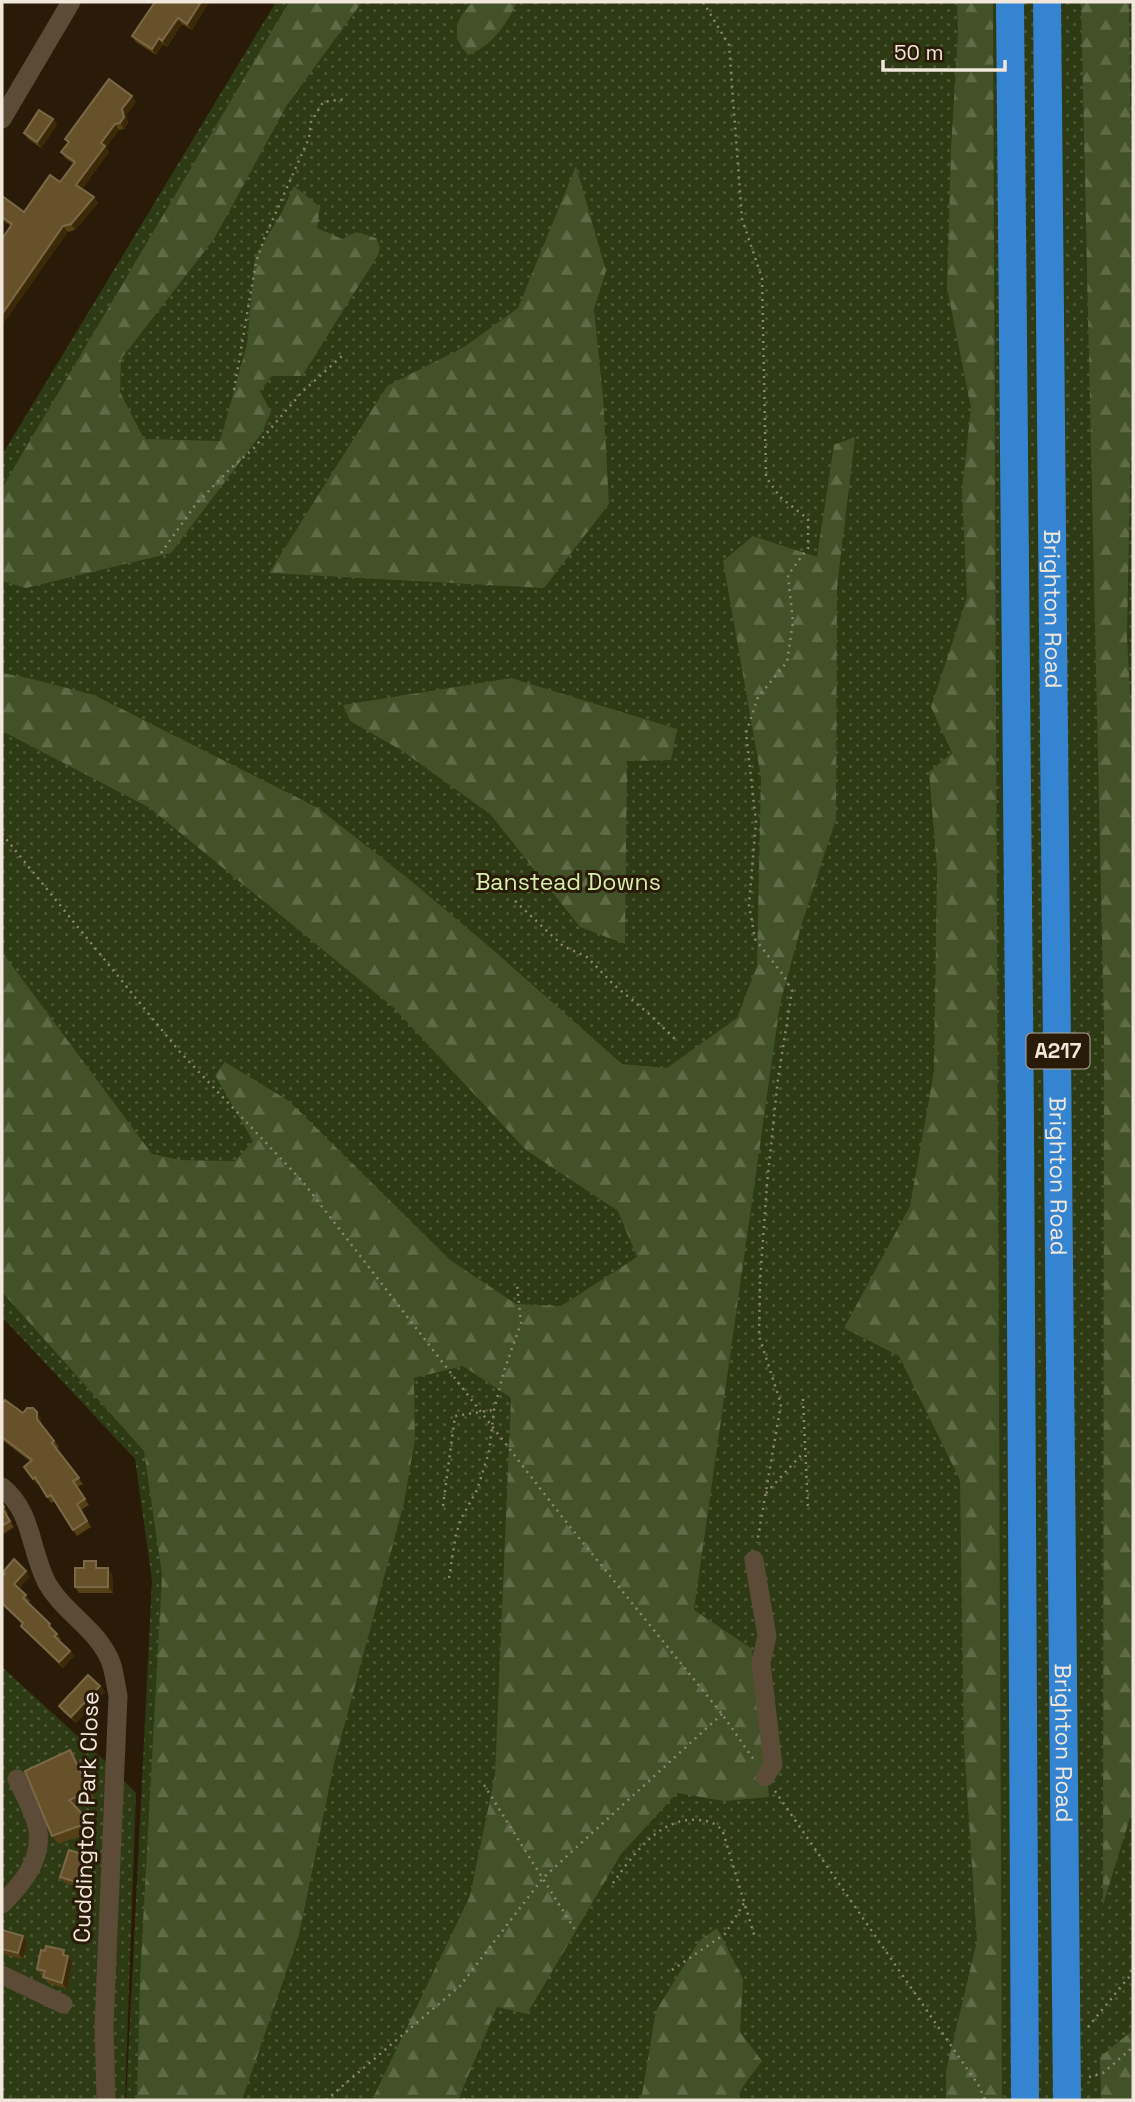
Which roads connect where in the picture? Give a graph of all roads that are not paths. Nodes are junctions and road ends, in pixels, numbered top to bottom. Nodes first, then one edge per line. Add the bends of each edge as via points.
1 (71, 2) edge
2 (1010, 2) edge
3 (1047, 2) edge
4 (2, 119) edge
5 (2, 1487) edge
6 (754, 1560) road end
7 (765, 1777) road end
8 (17, 1779) dead end
9 (2, 1904) edge
10 (2, 1975) edge
11 (63, 2004) dead end
12 (1074, 2090) edge
13 (106, 2100) edge
14 (1025, 2100) edge

1 - 4 street
2 - 14 highway, Brighton Road / A217
3 - 12 highway, Brighton Road / A217
5 - 13 street, Cuddington Park Close via 24,1512 46,1581 109,1656 118,1696 103,2026
6 - 7 street via 767,1636 761,1663 773,1765
8 - 9 street via 38,1829 38,1842 28,1874
10 - 11 street

